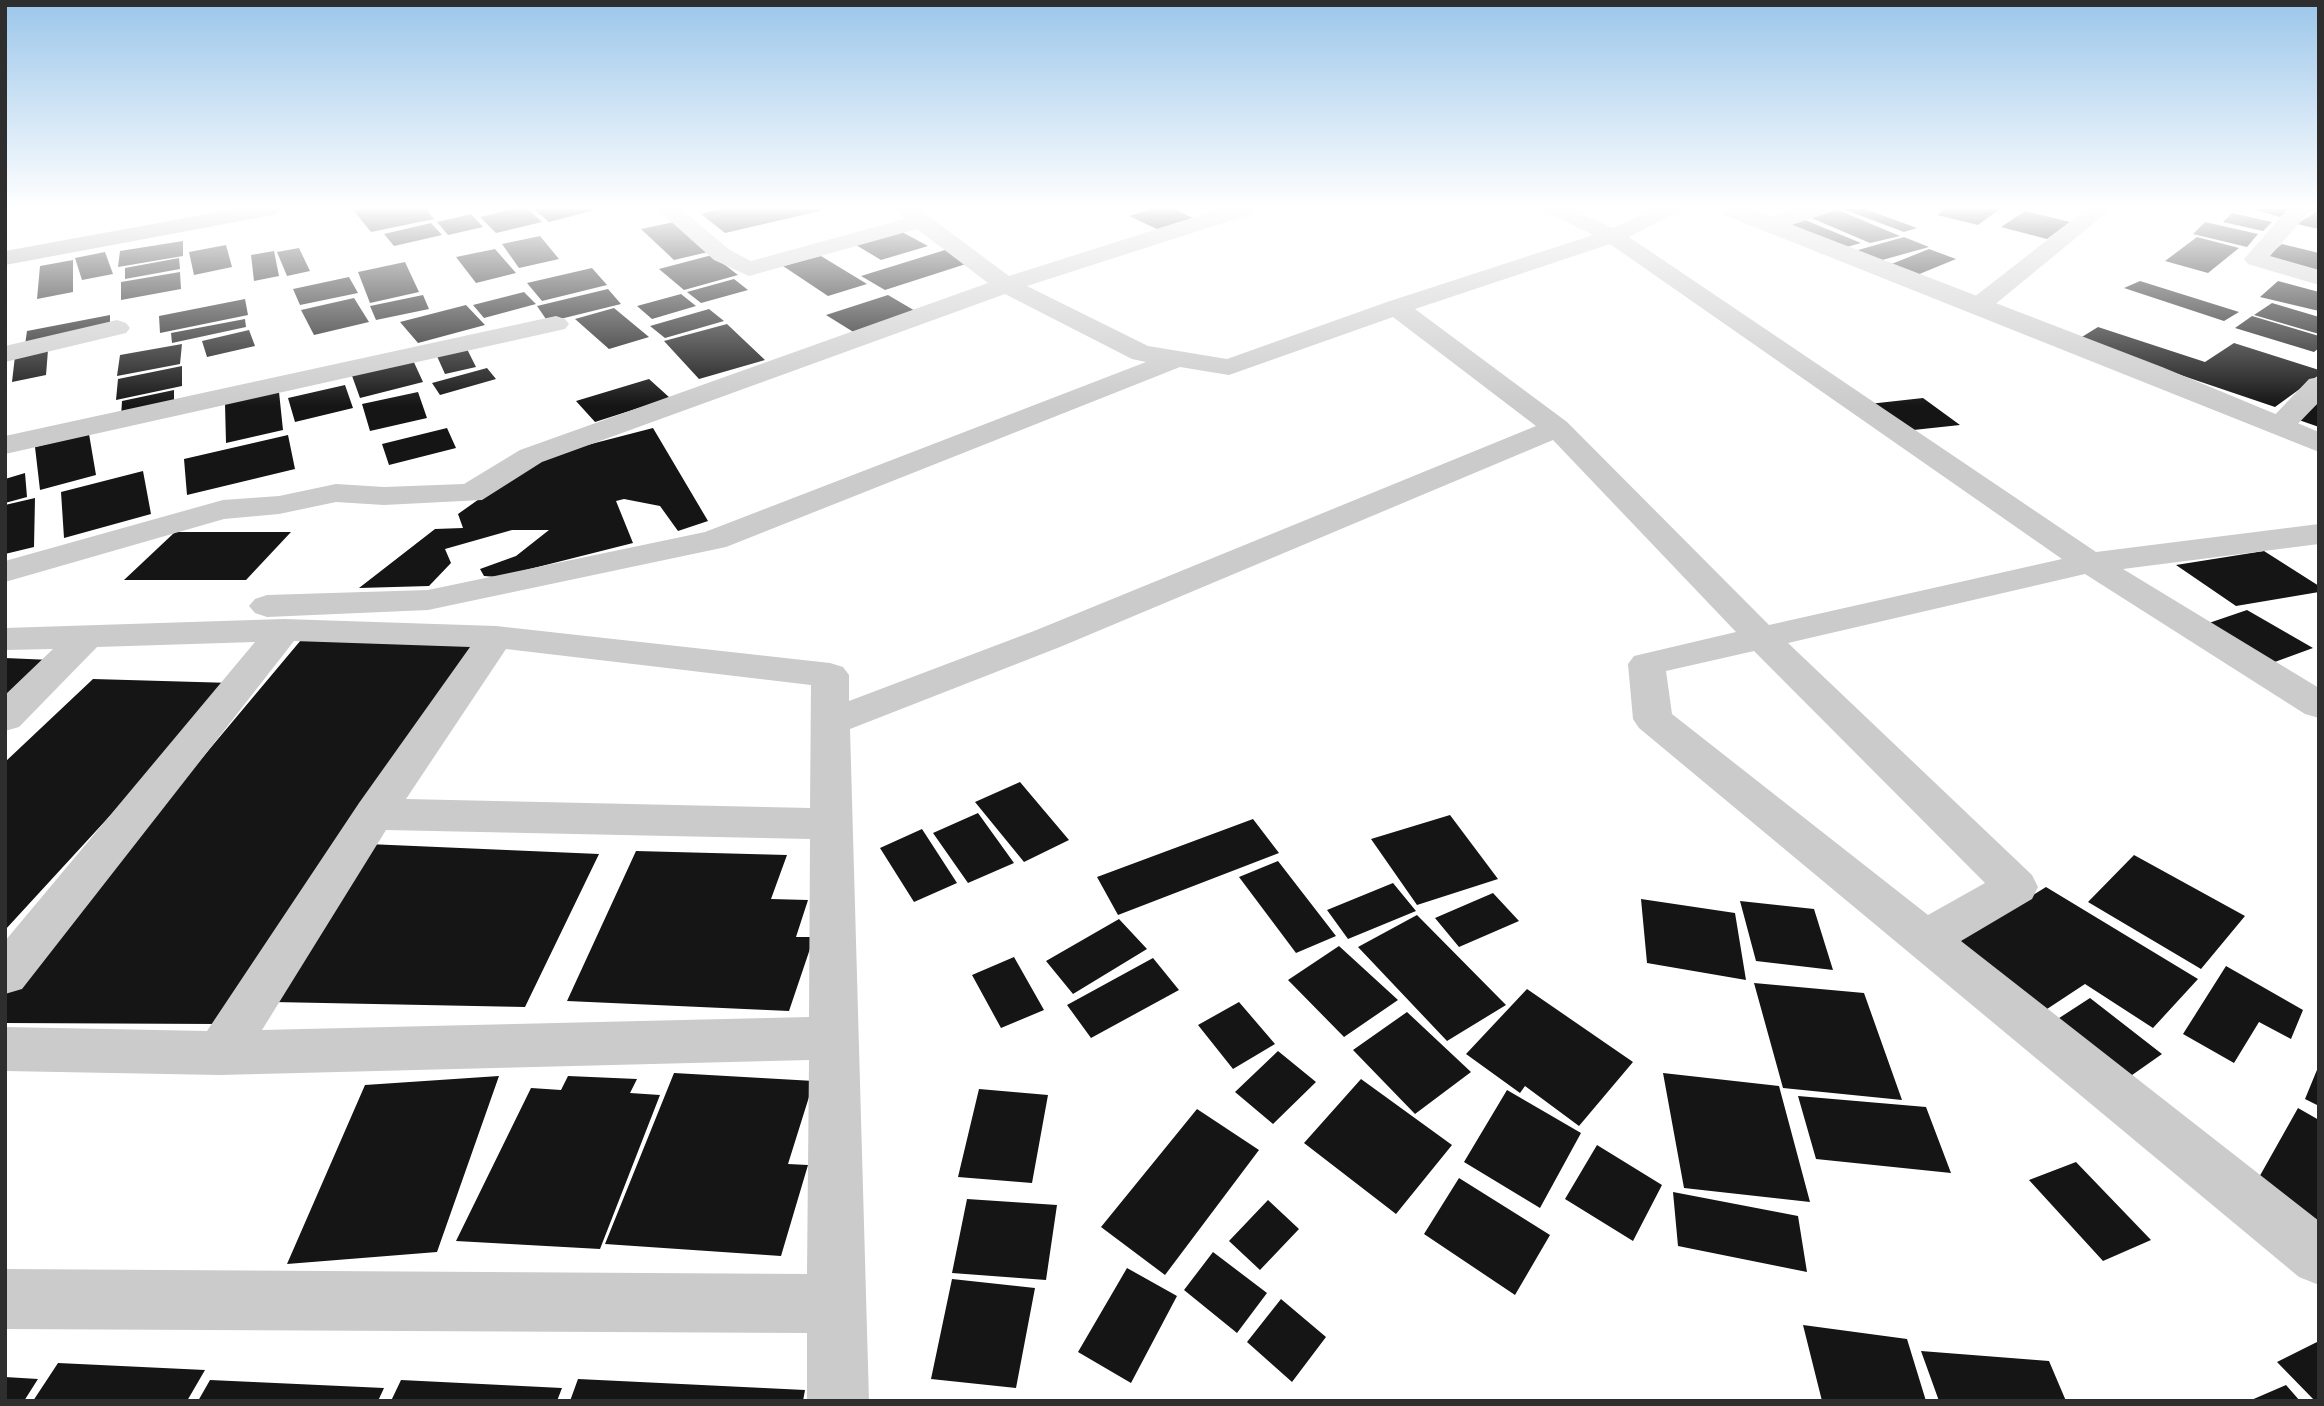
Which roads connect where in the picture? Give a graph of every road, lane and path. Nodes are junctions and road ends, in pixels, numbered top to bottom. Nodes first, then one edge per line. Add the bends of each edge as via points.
1 (992, 275) edge
2 (1039, 275) edge
3 (1495, 275) edge
4 (1669, 275) edge
5 (1896, 275) edge
6 (2018, 275) edge
7 (1006, 285) junction
8 (1978, 306) junction
9 (1396, 307) junction
10 (556, 324) dead end
11 (117, 328) dead end
12 (5, 354) edge
13 (1177, 359) junction
14 (2319, 385) edge
15 (2280, 426) junction
16 (1557, 428) junction
17 (2319, 443) edge
18 (5, 445) edge
19 (2319, 534) edge
20 (2090, 563) junction
21 (5, 572) edge
22 (5, 615) edge
23 (284, 630) junction
24 (1760, 636) junction
25 (496, 637) junction
26 (85, 638) junction
27 (5, 639) edge
28 (2319, 705) edge
29 (5, 718) edge
30 (831, 722) junction
31 (374, 814) junction
32 (832, 824) junction
33 (1925, 939) junction
34 (5, 975) edge
35 (835, 1038) junction
36 (5, 1049) edge
37 (220, 1053) junction
38 (2319, 1257) edge
39 (5, 1299) edge
40 (838, 1304) junction
41 (838, 1401) edge

1 - 7 street
2 - 7 street
3 - 9 street
4 - 20 street
5 - 8 street
6 - 8 street
7 - 13 street via 1141,353
7 - 21 street via 531,456 471,493 336,493 223,510
8 - 15 street
9 - 13 street via 1229,367
9 - 16 street
10 - 18 street
11 - 12 street
13 - 22 street via 713,540 428,600
14 - 15 street
15 - 17 street
16 - 24 street
16 - 30 street via 1047,639
19 - 20 street
20 - 24 street
20 - 28 street
23 - 25 street
23 - 26 street
23 - 34 street
24 - 33 street via 2016,887
24 - 33 street via 1647,664 1653,719
25 - 30 street via 830,675
25 - 31 street
26 - 27 street
26 - 29 street
30 - 32 street
31 - 32 street
31 - 37 street
32 - 35 street
33 - 38 street
35 - 37 street
35 - 40 street
36 - 37 street
39 - 40 street
40 - 41 street

